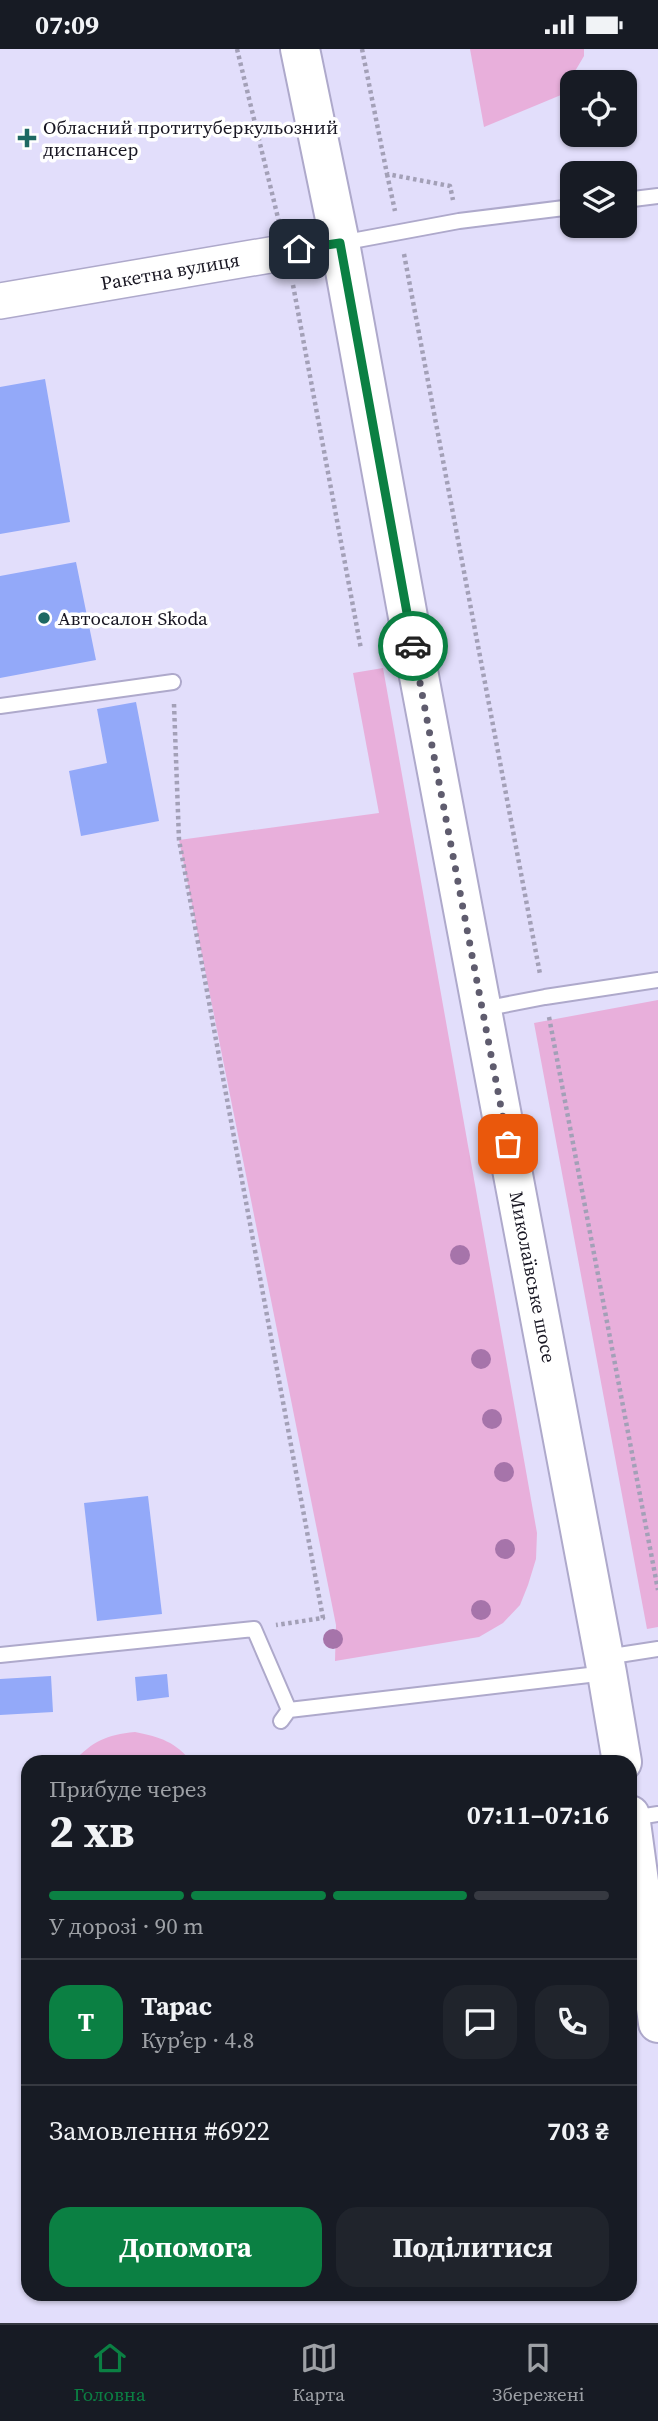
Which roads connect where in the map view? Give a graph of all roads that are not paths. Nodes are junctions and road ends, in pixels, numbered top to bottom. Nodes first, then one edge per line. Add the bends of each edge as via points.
1 (300, 49) edge
2 (658, 196) edge
3 (637, 199) edge
4 (560, 208) edge
5 (340, 243) junction
6 (0, 301) edge
7 (173, 682) road end
8 (0, 706) edge
9 (658, 980) edge
10 (483, 1009) junction
11 (658, 1649) edge
12 (0, 1655) edge
13 (606, 1665) junction
14 (621, 1755) edge
15 (658, 1814) edge
16 (637, 1816) edge
17 (637, 1868) edge
18 (658, 2023) edge

1 - 5 main road, Миколаївське шосе
2 - 3 lane
4 - 5 lane
5 - 6 street, Ракетна вулиця
5 - 10 main road, Миколаївське шосе
7 - 8 lane
9 - 10 lane
10 - 13 main road, Миколаївське шосе
11 - 13 lane
12 - 13 lane via 254,1629 285,1715
13 - 14 main road, Миколаївське шосе
15 - 16 lane
17 - 18 main road

